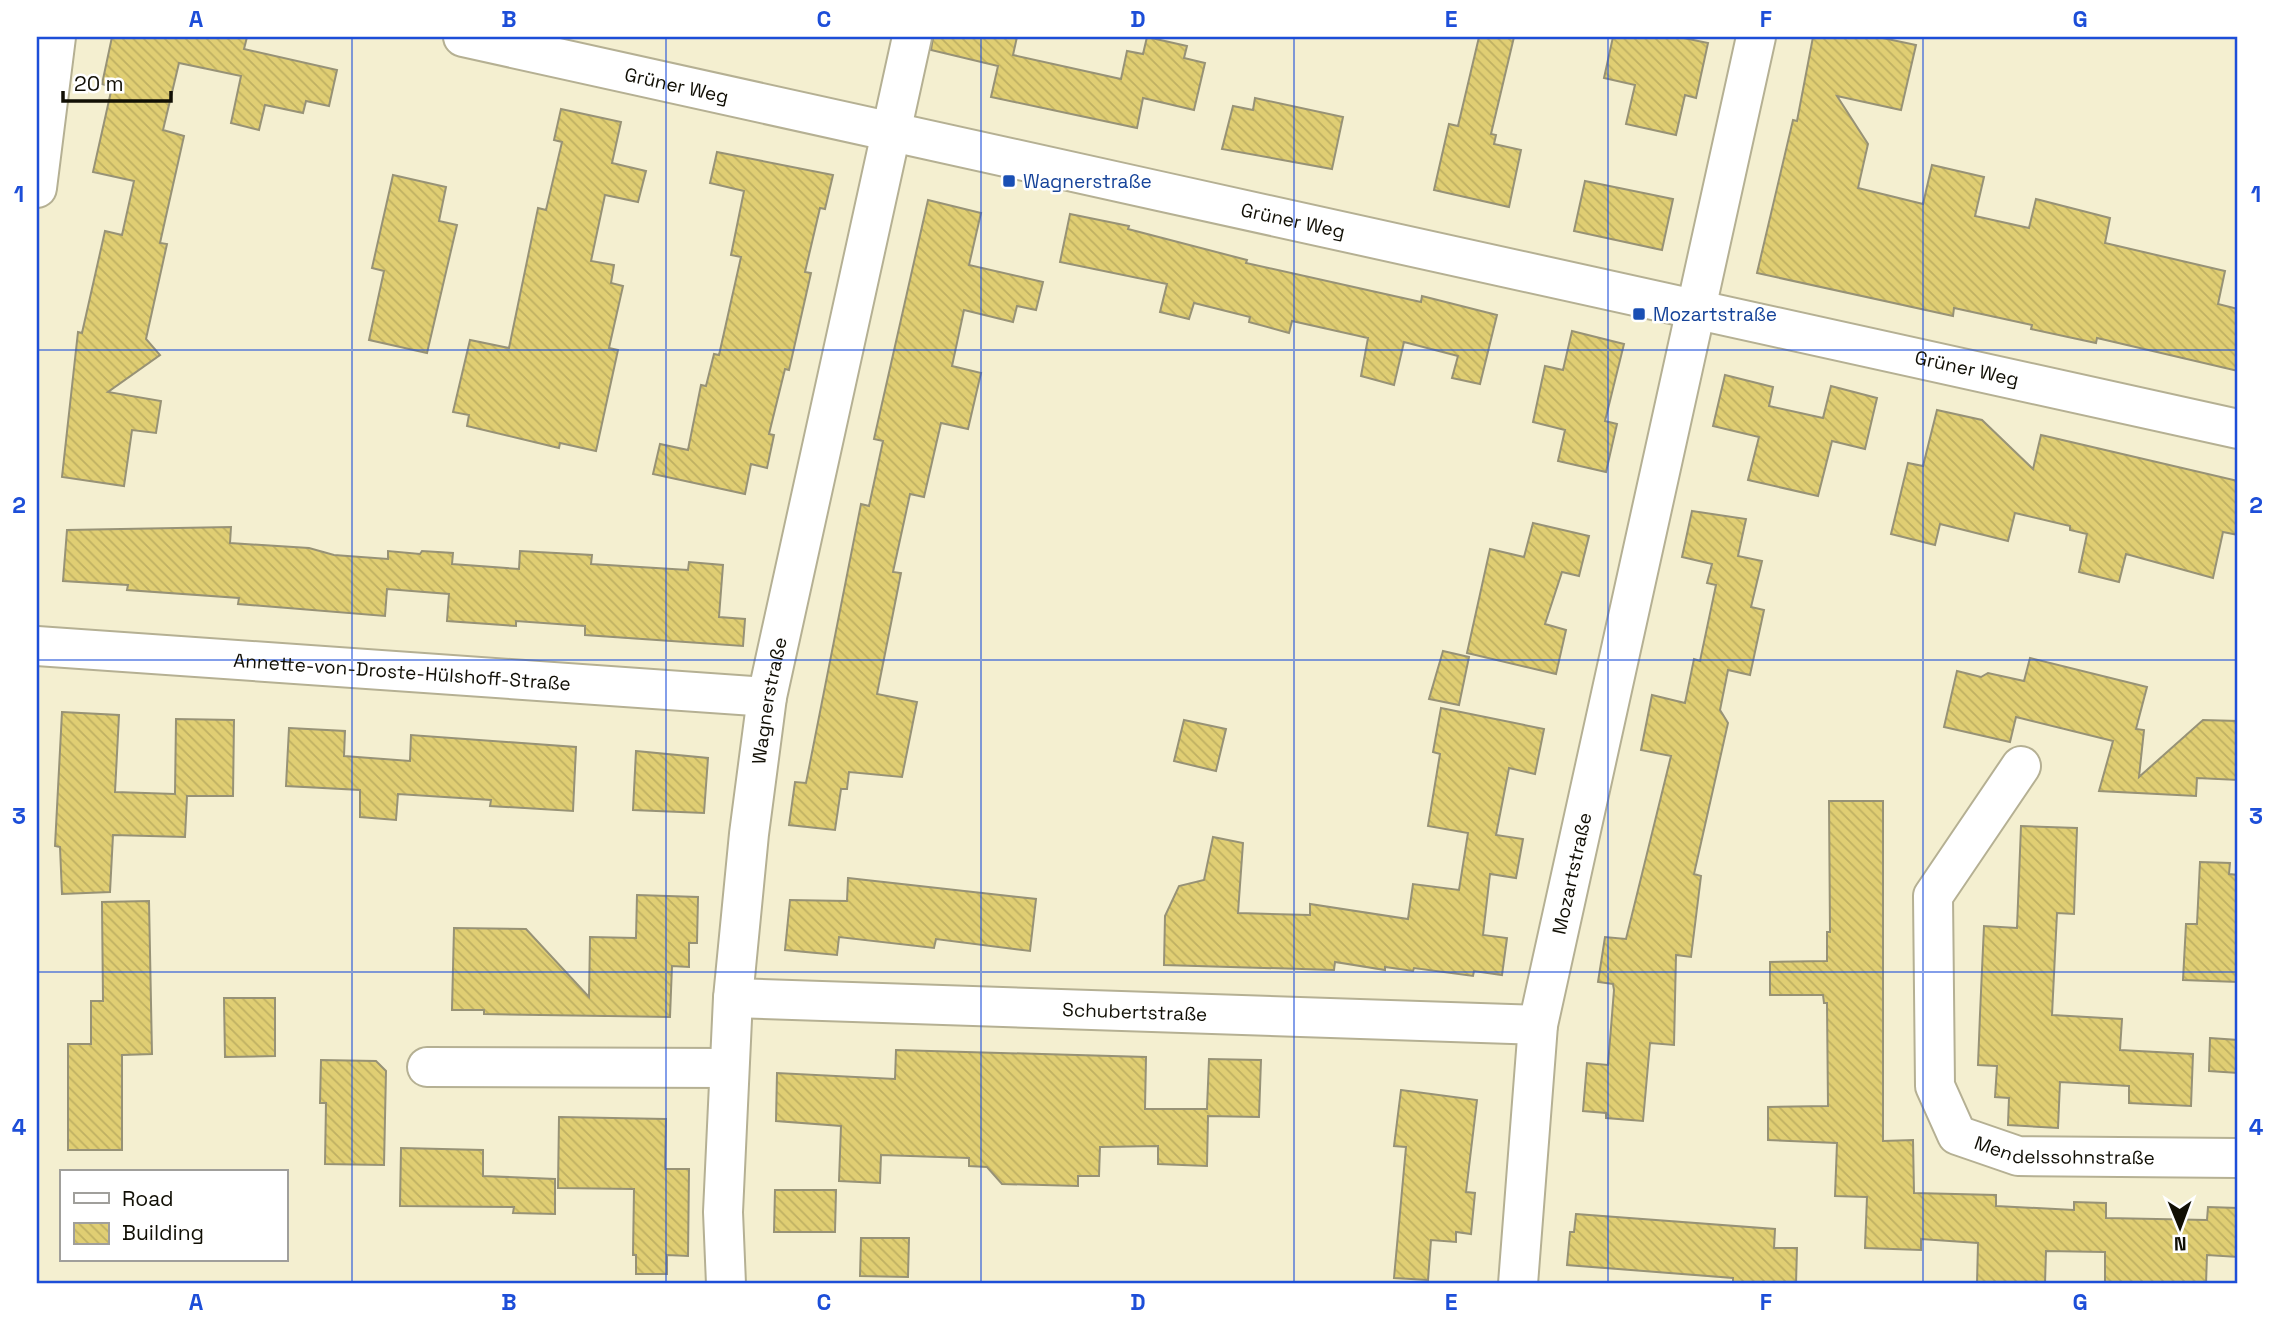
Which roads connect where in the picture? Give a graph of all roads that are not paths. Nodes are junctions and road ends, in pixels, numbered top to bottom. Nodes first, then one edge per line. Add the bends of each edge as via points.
1 (56, 37) edge
2 (463, 37) edge
3 (912, 37) edge
4 (1756, 37) edge
5 (890, 132) junction
6 (37, 188) edge
7 (1696, 306) junction
8 (2238, 429) edge
9 (37, 646) edge
10 (767, 697) junction
11 (2021, 766) dead end
12 (733, 998) junction
13 (1538, 1025) junction
14 (427, 1067) dead end
15 (729, 1068) junction
16 (2238, 1158) edge
17 (726, 1284) edge
18 (1518, 1284) edge

1 - 6 street
2 - 5 street, Grüner Weg
3 - 5 street
4 - 7 street
5 - 7 street, Grüner Weg
5 - 10 street, Wagnerstraße
7 - 8 street, Grüner Weg
7 - 13 street, Mozartstraße
9 - 10 street, Annette-von-Droste-Hülshoff-Straße
10 - 12 street, Wagnerstraße
11 - 16 street, Mendelssohnstraße via 1933,896 1935,1086 1957,1135 2018,1156
12 - 13 street, Schubertstraße
12 - 15 street, Wagnerstraße
13 - 18 street, Mozartstraße
14 - 15 street
15 - 17 street, Wagnerstraße via 723,1212

